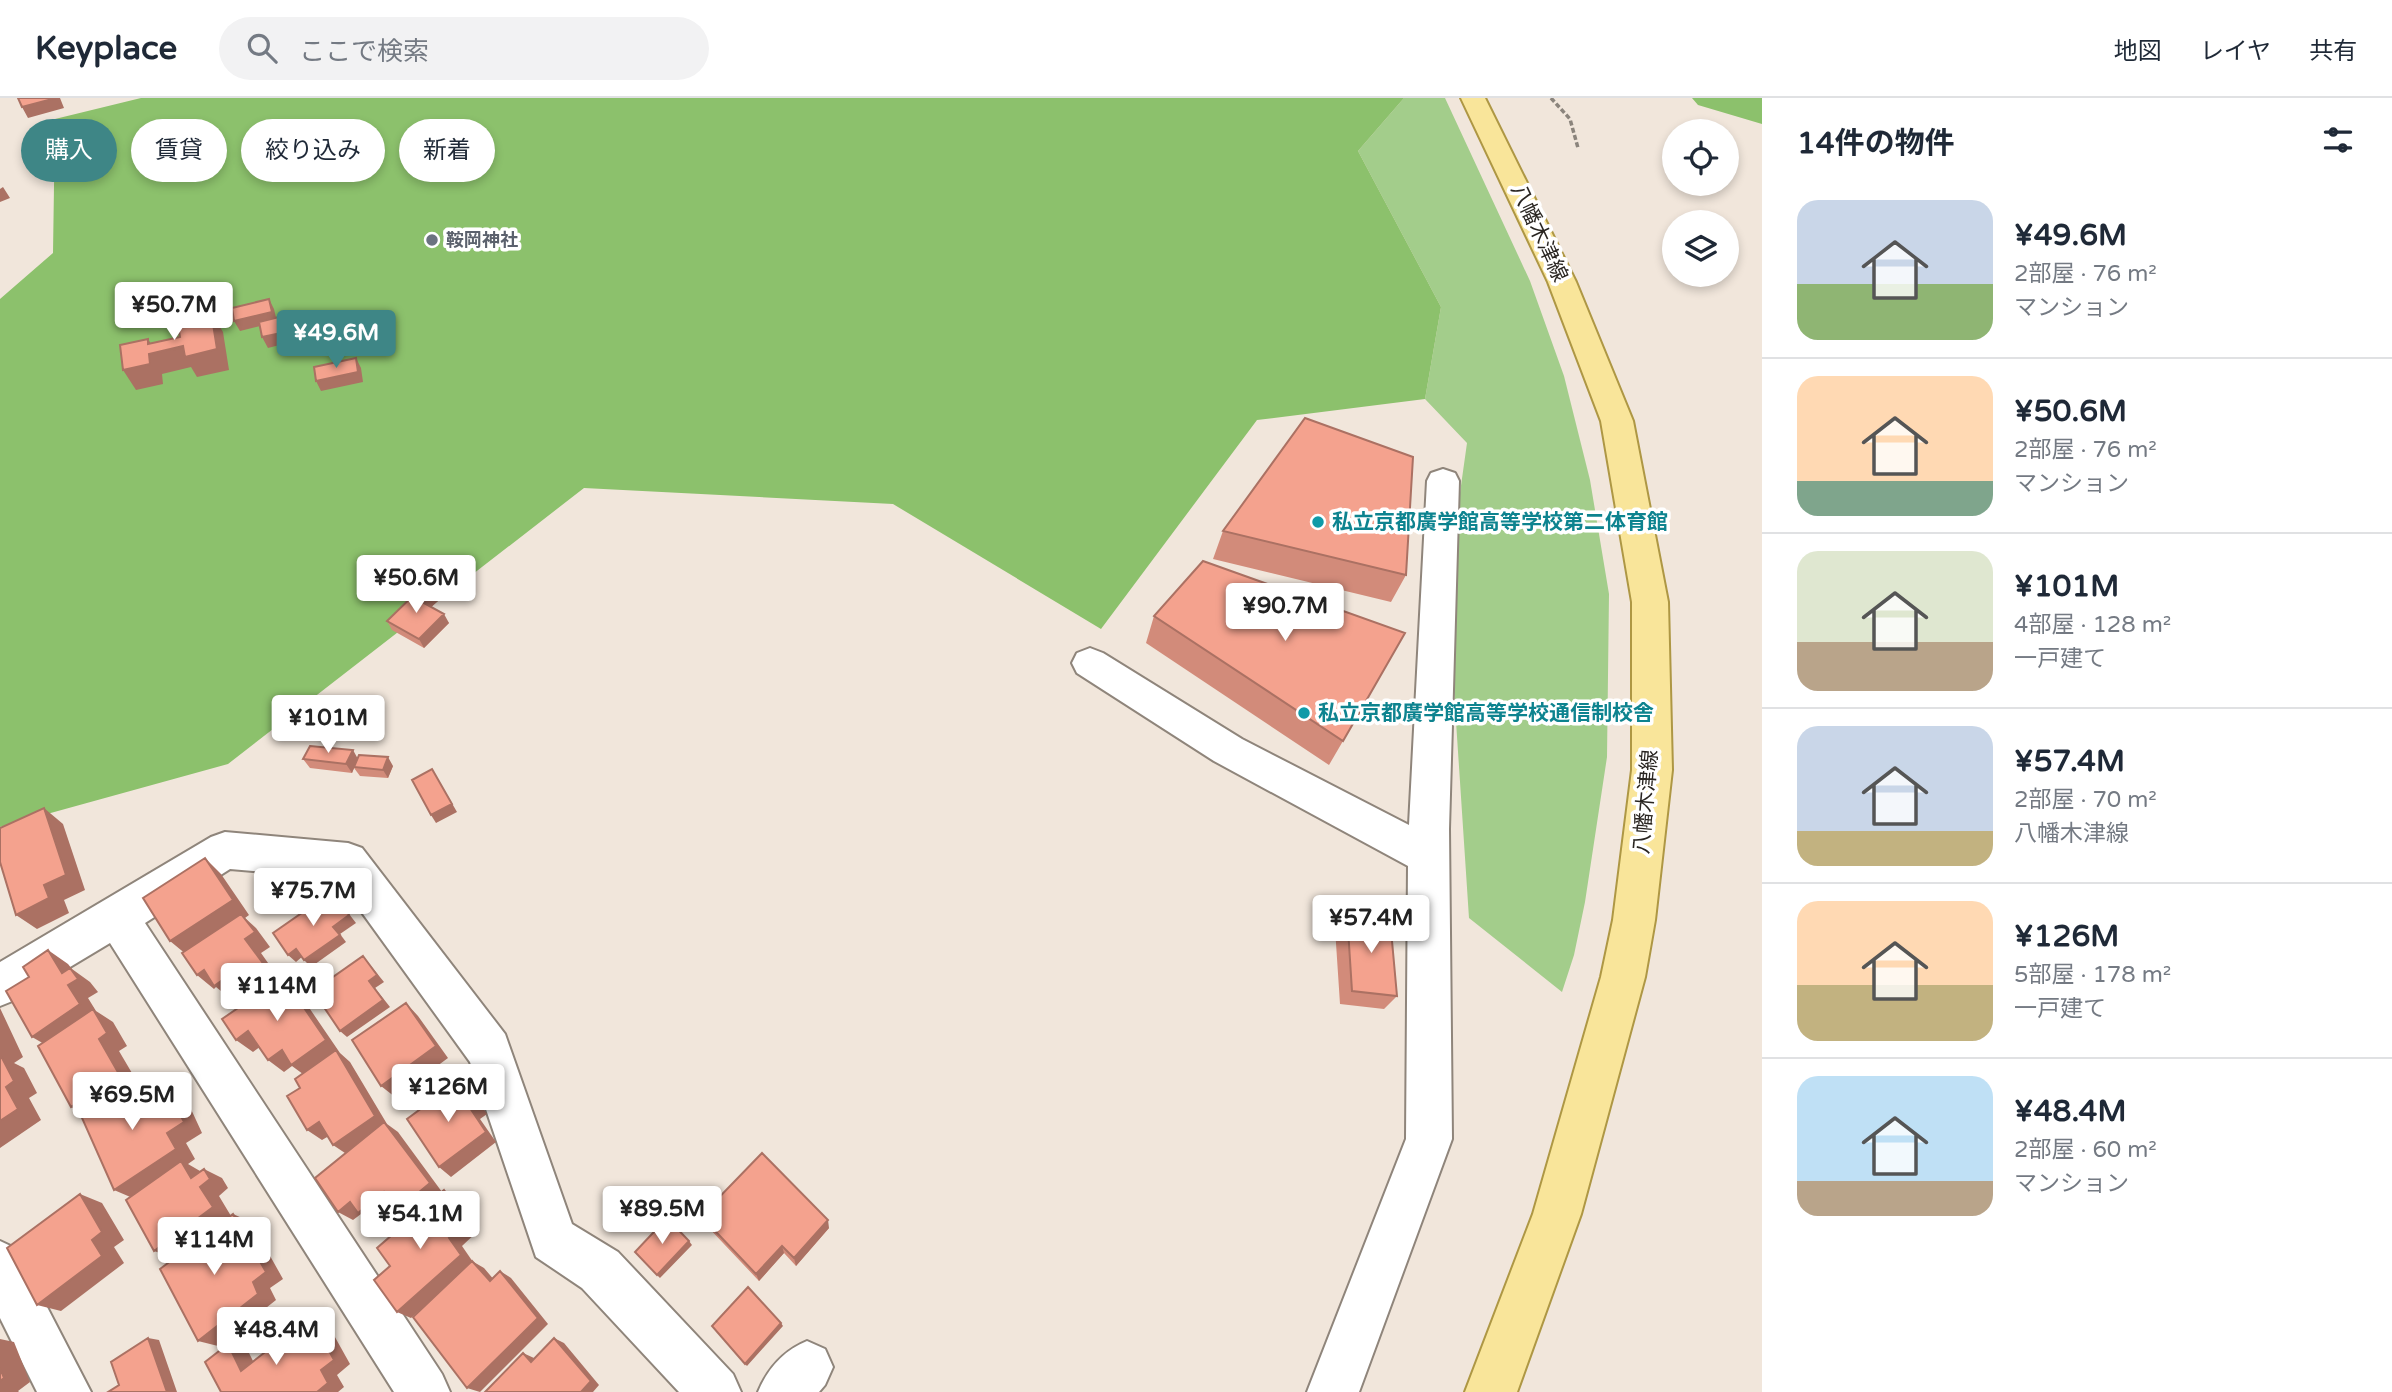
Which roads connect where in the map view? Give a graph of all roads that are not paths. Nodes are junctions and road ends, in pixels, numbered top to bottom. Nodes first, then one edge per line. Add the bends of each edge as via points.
1 (1473, 98) edge
2 (1443, 481) dead end
3 (1090, 663) dead end
4 (1429, 856) junction
5 (117, 917) junction
6 (0, 985) edge
7 (2, 1273) edge
8 (416, 1389) edge
9 (65, 1392) edge
10 (715, 1392) edge
11 (1333, 1392) edge
12 (1491, 1392) edge

1 - 12 main road, 八幡木津線 via 1562,282 1617,421 1650,602 1652,771 1623,977 1557,1214
2 - 4 street
3 - 4 street via 1228,750
4 - 11 street via 1429,1139
5 - 6 street
5 - 8 street
5 - 10 street via 225,850 348,861 489,1050 553,1240 600,1270
7 - 9 street

